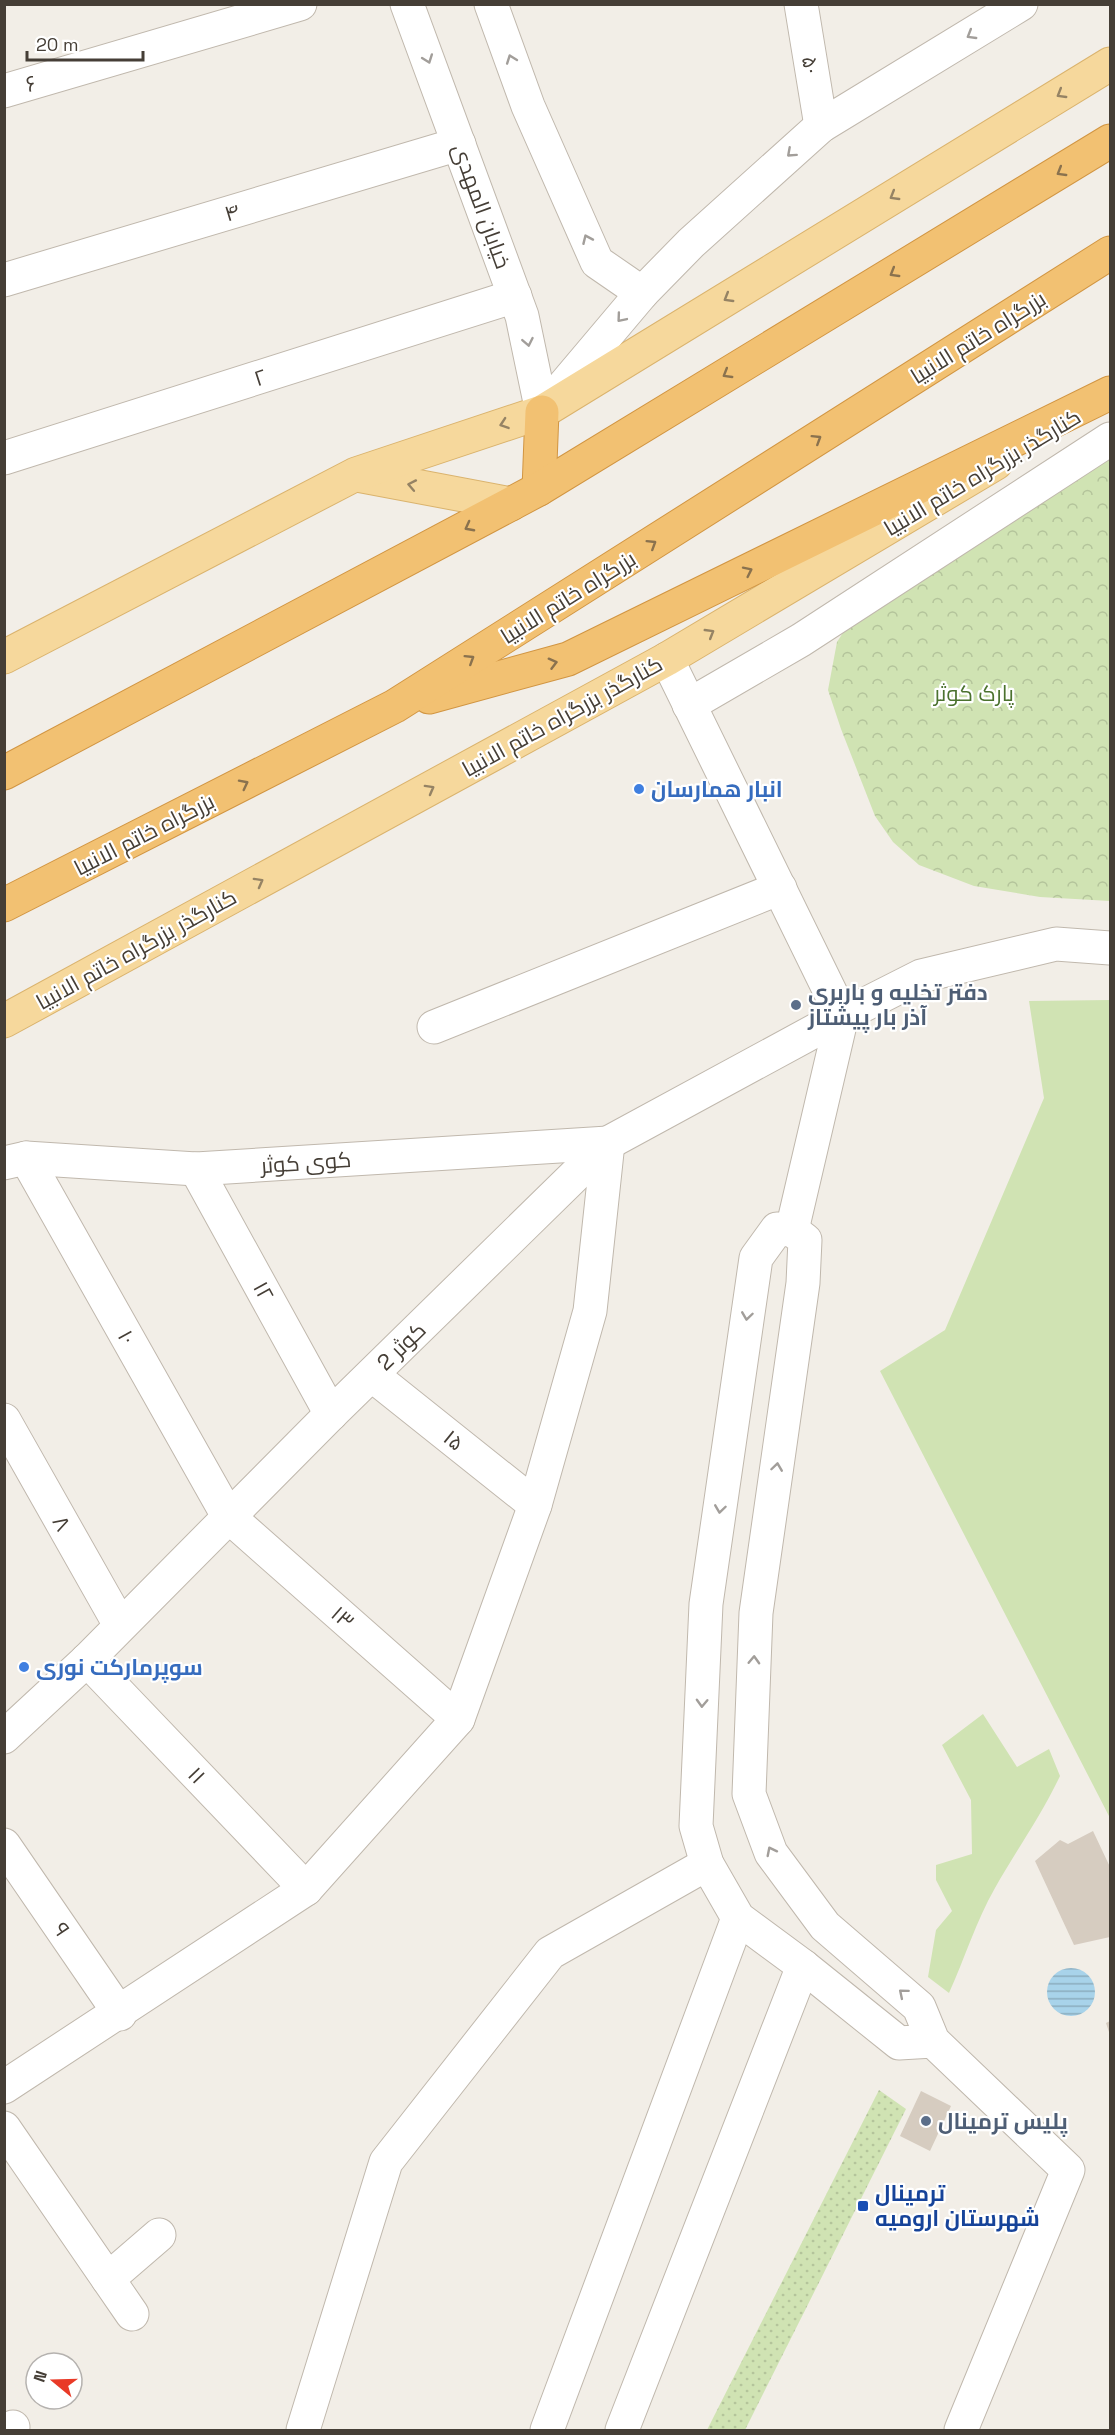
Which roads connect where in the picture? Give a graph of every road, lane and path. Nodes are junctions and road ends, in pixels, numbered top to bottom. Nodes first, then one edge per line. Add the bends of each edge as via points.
1 (300, 4) edge
2 (407, 4) edge
3 (490, 4) edge
4 (801, 4) edge
5 (1015, 6) edge
6 (1110, 64) edge
7 (4, 91) edge
8 (821, 126) junction
9 (1110, 141) edge
10 (459, 144) junction
11 (1110, 254) edge
12 (4, 280) edge
13 (642, 293) junction
14 (515, 296) junction
15 (1110, 394) edge
16 (542, 411) junction
17 (1110, 439) edge
18 (4, 458) edge
19 (356, 474) junction
20 (525, 497) junction
21 (4, 657) edge
22 (667, 659) junction
23 (689, 705) junction
24 (395, 706) junction
25 (4, 773) edge
26 (780, 888) junction
27 (4, 905) edge
28 (1110, 948) edge
29 (842, 1016) junction
30 (4, 1021) edge
31 (434, 1027) dead end
32 (608, 1143) junction
33 (15, 1160) edge
34 (196, 1169) junction
35 (792, 1230) junction
36 (372, 1375) junction
37 (331, 1414) junction
38 (4, 1420) edge
39 (535, 1505) junction
40 (228, 1516) junction
41 (120, 1625) junction
42 (87, 1660) junction
43 (458, 1719) junction
44 (4, 1737) edge
45 (4, 1845) edge
46 (706, 1863) junction
47 (306, 1889) junction
48 (738, 1918) junction
49 (803, 1966) junction
50 (120, 2014) junction
51 (933, 2041) junction
52 (4, 2088) edge
53 (4, 2128) edge
54 (159, 2235) dead end
55 (108, 2279) junction
56 (132, 2314) dead end
57 (303, 2430) edge
58 (548, 2430) edge
59 (622, 2430) edge
60 (961, 2430) edge

1 - 7 street, ۶
2 -> 10 street, خیابان المهدی
13 -> 3 street via 597,262 528,106
4 - 8 street, ۵۰
5 -> 8 street
6 -> 16 main road
8 -> 13 street via 691,243
9 -> 20 highway
10 - 12 street, ۴
10 - 14 street, خیابان المهدی
24 -> 11 highway, بزرگراه خاتم الانبیا
13 -> 16 street
14 -> 16 street, خیابان المهدی
14 - 18 street, ۲
22 -> 15 main road, کنارگذر بزرگراه خاتم الانبیا
24 -> 15 highway via 568,659
16 -> 19 main road
16 - 20 highway
17 - 23 street via 801,640
20 -> 19 main road
19 - 21 main road
20 -> 25 highway
22 - 23 street
30 -> 22 main road, کنارگذر بزرگراه خاتم الانبیا
23 - 26 street
27 -> 24 highway, بزرگراه خاتم الانبیا
26 - 29 street
26 - 31 street
28 - 29 street, کوثر 2 via 1056,944 921,976
29 - 32 street, کوثر 2
29 - 35 street
32 - 34 street, کوی کوثر
32 - 36 street, کوثر 2
32 - 39 street via 590,1311
33 - 34 street, کوی کوثر
33 - 40 street, ۱۰
34 - 37 street, ۱۲
35 -> 46 street via 777,1229 756,1258 706,1604 696,1826
51 -> 35 street via 919,2007 825,1926 771,1853 749,1794 756,1613 803,1282 805,1240
36 - 37 street, کوثر 2
36 - 39 street, ۱۵
37 - 40 street, کوثر 2
38 - 41 street, ۸
39 - 43 street
40 - 41 street, کوثر 2
40 - 43 street, ۱۳
41 - 42 street, کوثر 2
42 - 44 street, کوثر 2
42 - 47 street, ۱۱
43 - 47 street
45 - 50 street, ۹
46 - 48 street
46 - 57 street via 550,1953 386,2162
47 - 50 street
48 - 49 street
48 - 58 street
49 - 51 street via 899,2043
49 - 59 street
50 - 52 street
51 - 60 street via 1068,2170
53 - 55 street
54 - 55 street
55 - 56 street

